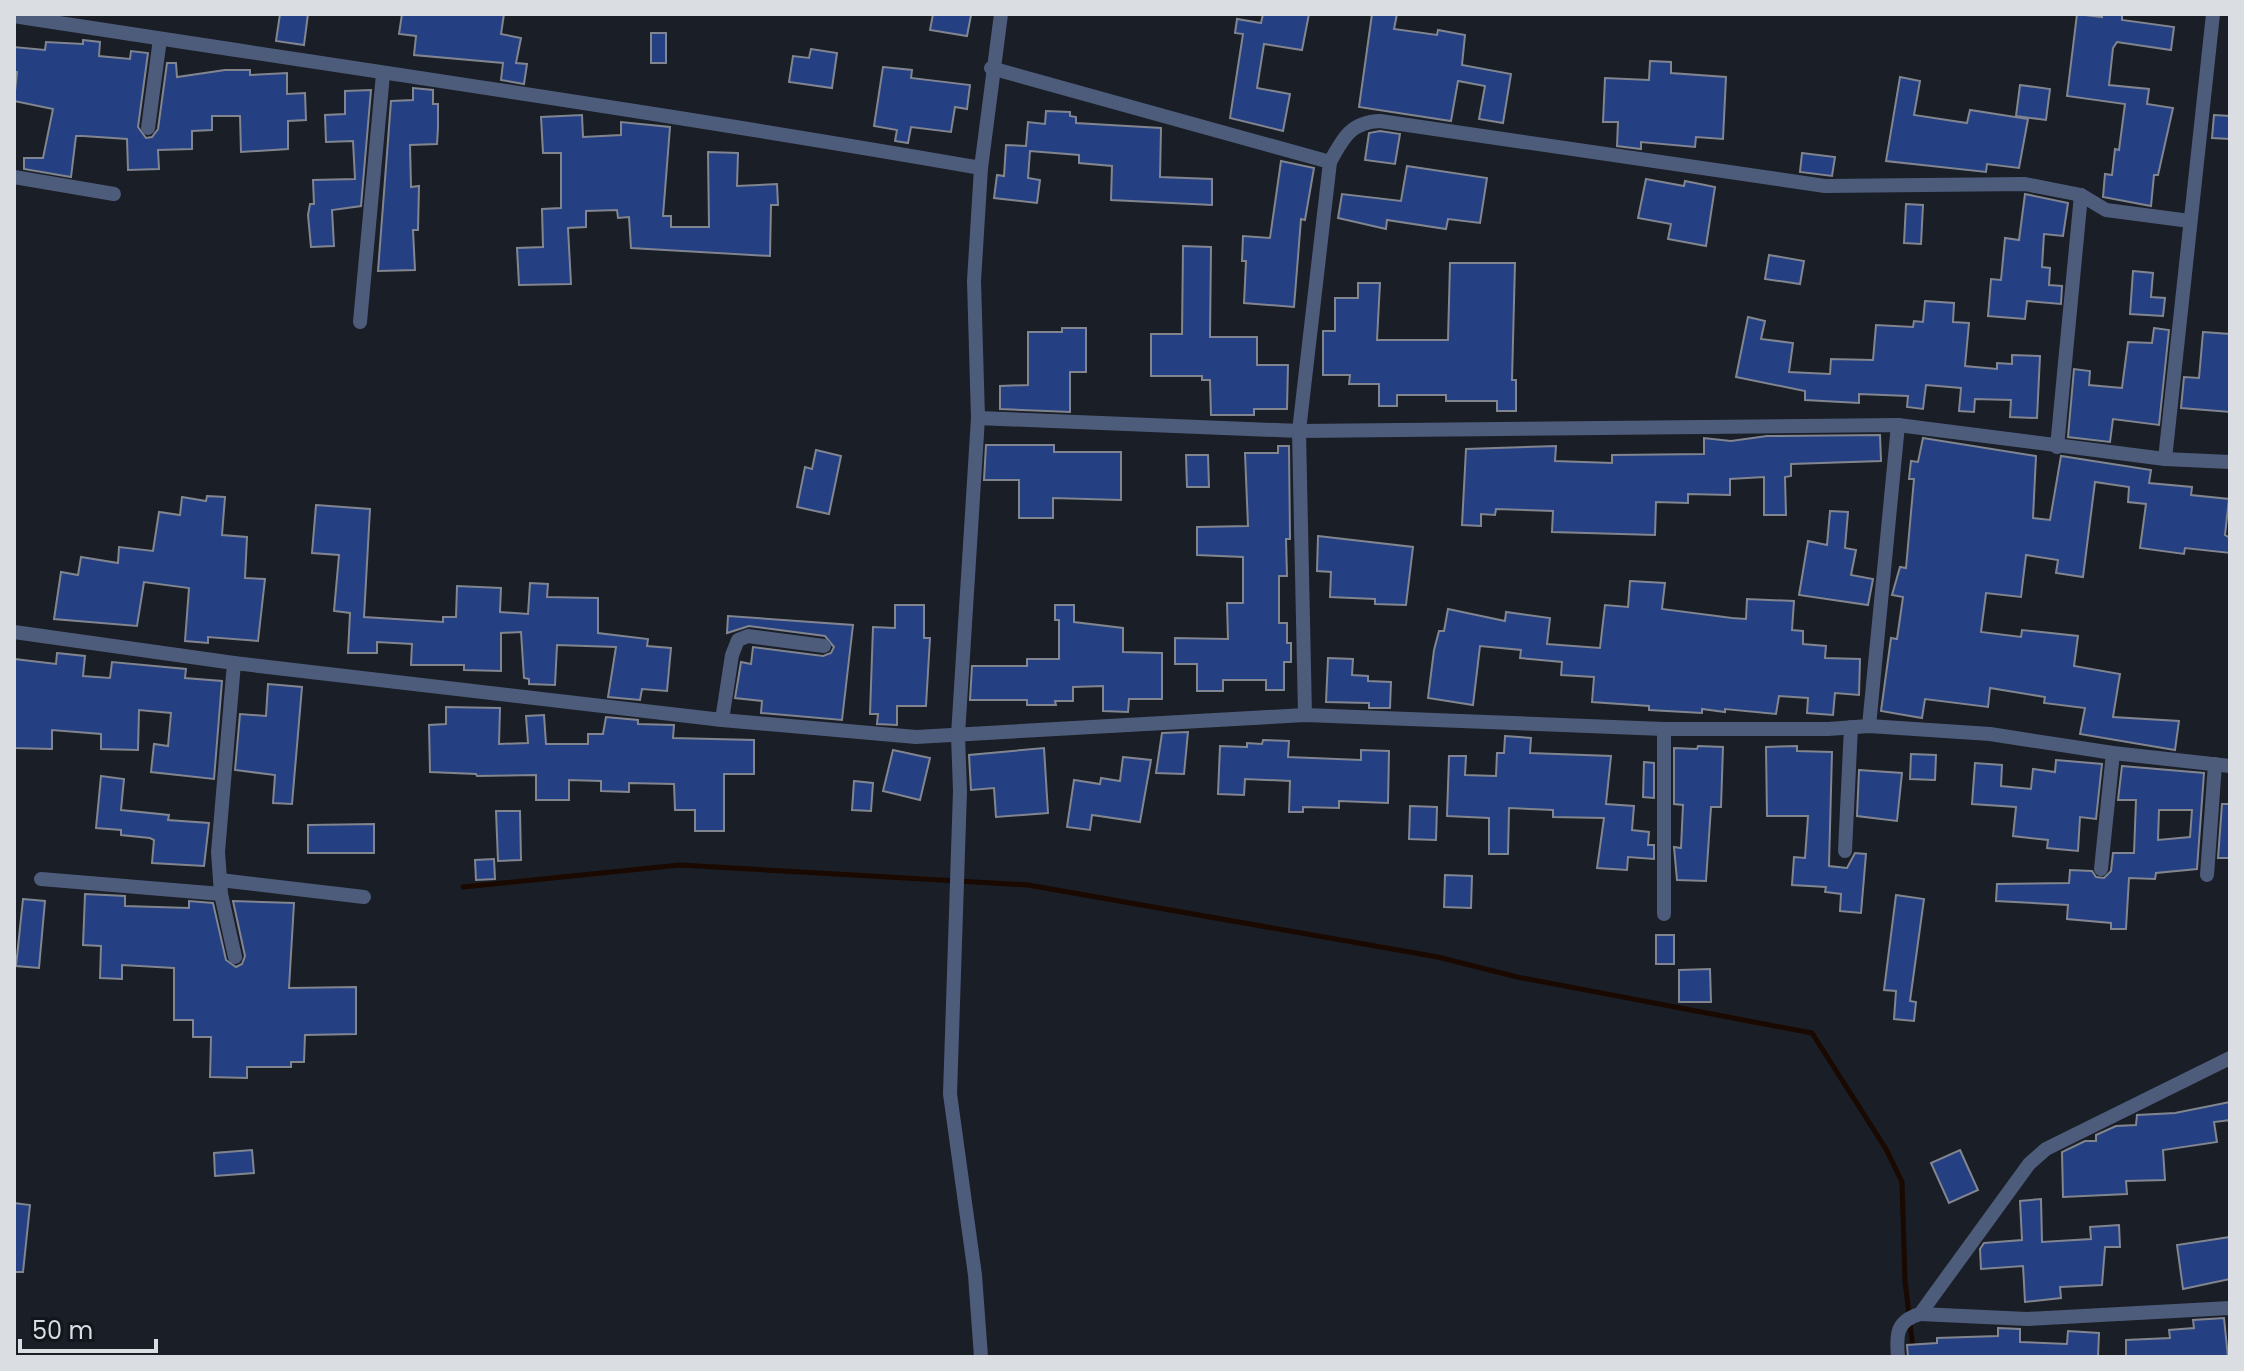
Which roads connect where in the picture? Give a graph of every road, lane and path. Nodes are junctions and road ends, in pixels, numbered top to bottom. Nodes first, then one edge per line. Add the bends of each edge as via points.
1 (1001, 14) edge
2 (2213, 14) edge
3 (14, 16) edge
4 (160, 39) junction
5 (991, 68) junction
6 (383, 74) junction
7 (148, 128) dead end
8 (1330, 162) junction
9 (981, 168) junction
10 (14, 177) edge
11 (114, 194) dead end
12 (2081, 195) junction
13 (2190, 221) junction
14 (360, 322) dead end
15 (978, 418) junction
16 (1898, 425) junction
17 (1299, 431) junction
18 (2057, 447) junction
19 (2165, 459) junction
20 (2230, 462) edge
21 (14, 632) edge
22 (824, 646) dead end
23 (234, 663) junction
24 (1305, 715) junction
25 (722, 720) junction
26 (1869, 726) junction
27 (1851, 727) junction
28 (1664, 729) junction
29 (958, 735) junction
30 (2113, 753) junction
31 (2222, 765) edge
32 (1845, 851) dead end
33 (2101, 869) dead end
34 (2207, 875) dead end
35 (41, 879) dead end
36 (220, 887) junction
37 (364, 897) dead end
38 (1664, 914) dead end
39 (235, 957) dead end
40 (2230, 1058) edge
41 (2230, 1308) edge
42 (1912, 1318) junction
43 (981, 1357) edge
44 (1898, 1357) edge

1 - 5 street
2 - 13 street
3 - 4 street
4 - 6 street
4 - 7 street
5 - 8 street
5 - 9 street
6 - 9 street via 719,122
6 - 14 street
8 - 12 street via 1346,133 1365,121 1380,121 1825,186 2025,184
8 - 17 street
9 - 15 street via 974,281
10 - 11 street
12 - 13 street via 2106,210
12 - 18 street
13 - 19 street
15 - 17 street
15 - 29 street
16 - 17 street
16 - 18 street
16 - 26 street
17 - 24 street
18 - 19 street
19 - 20 street
21 - 23 street
22 - 25 street via 748,636 738,640
23 - 25 street
23 - 36 street via 218,852
24 - 28 street
24 - 29 street
25 - 29 street via 916,737
26 - 27 street
26 - 30 street via 1990,734
27 - 28 street
27 - 32 street
28 - 38 street
29 - 43 street via 950,1094
30 - 31 street
30 - 33 street
31 - 34 street
35 - 36 street
36 - 37 street
36 - 39 street
40 - 42 street via 2046,1149 2029,1164
41 - 42 street via 2027,1319
42 - 44 street via 1896,1334

